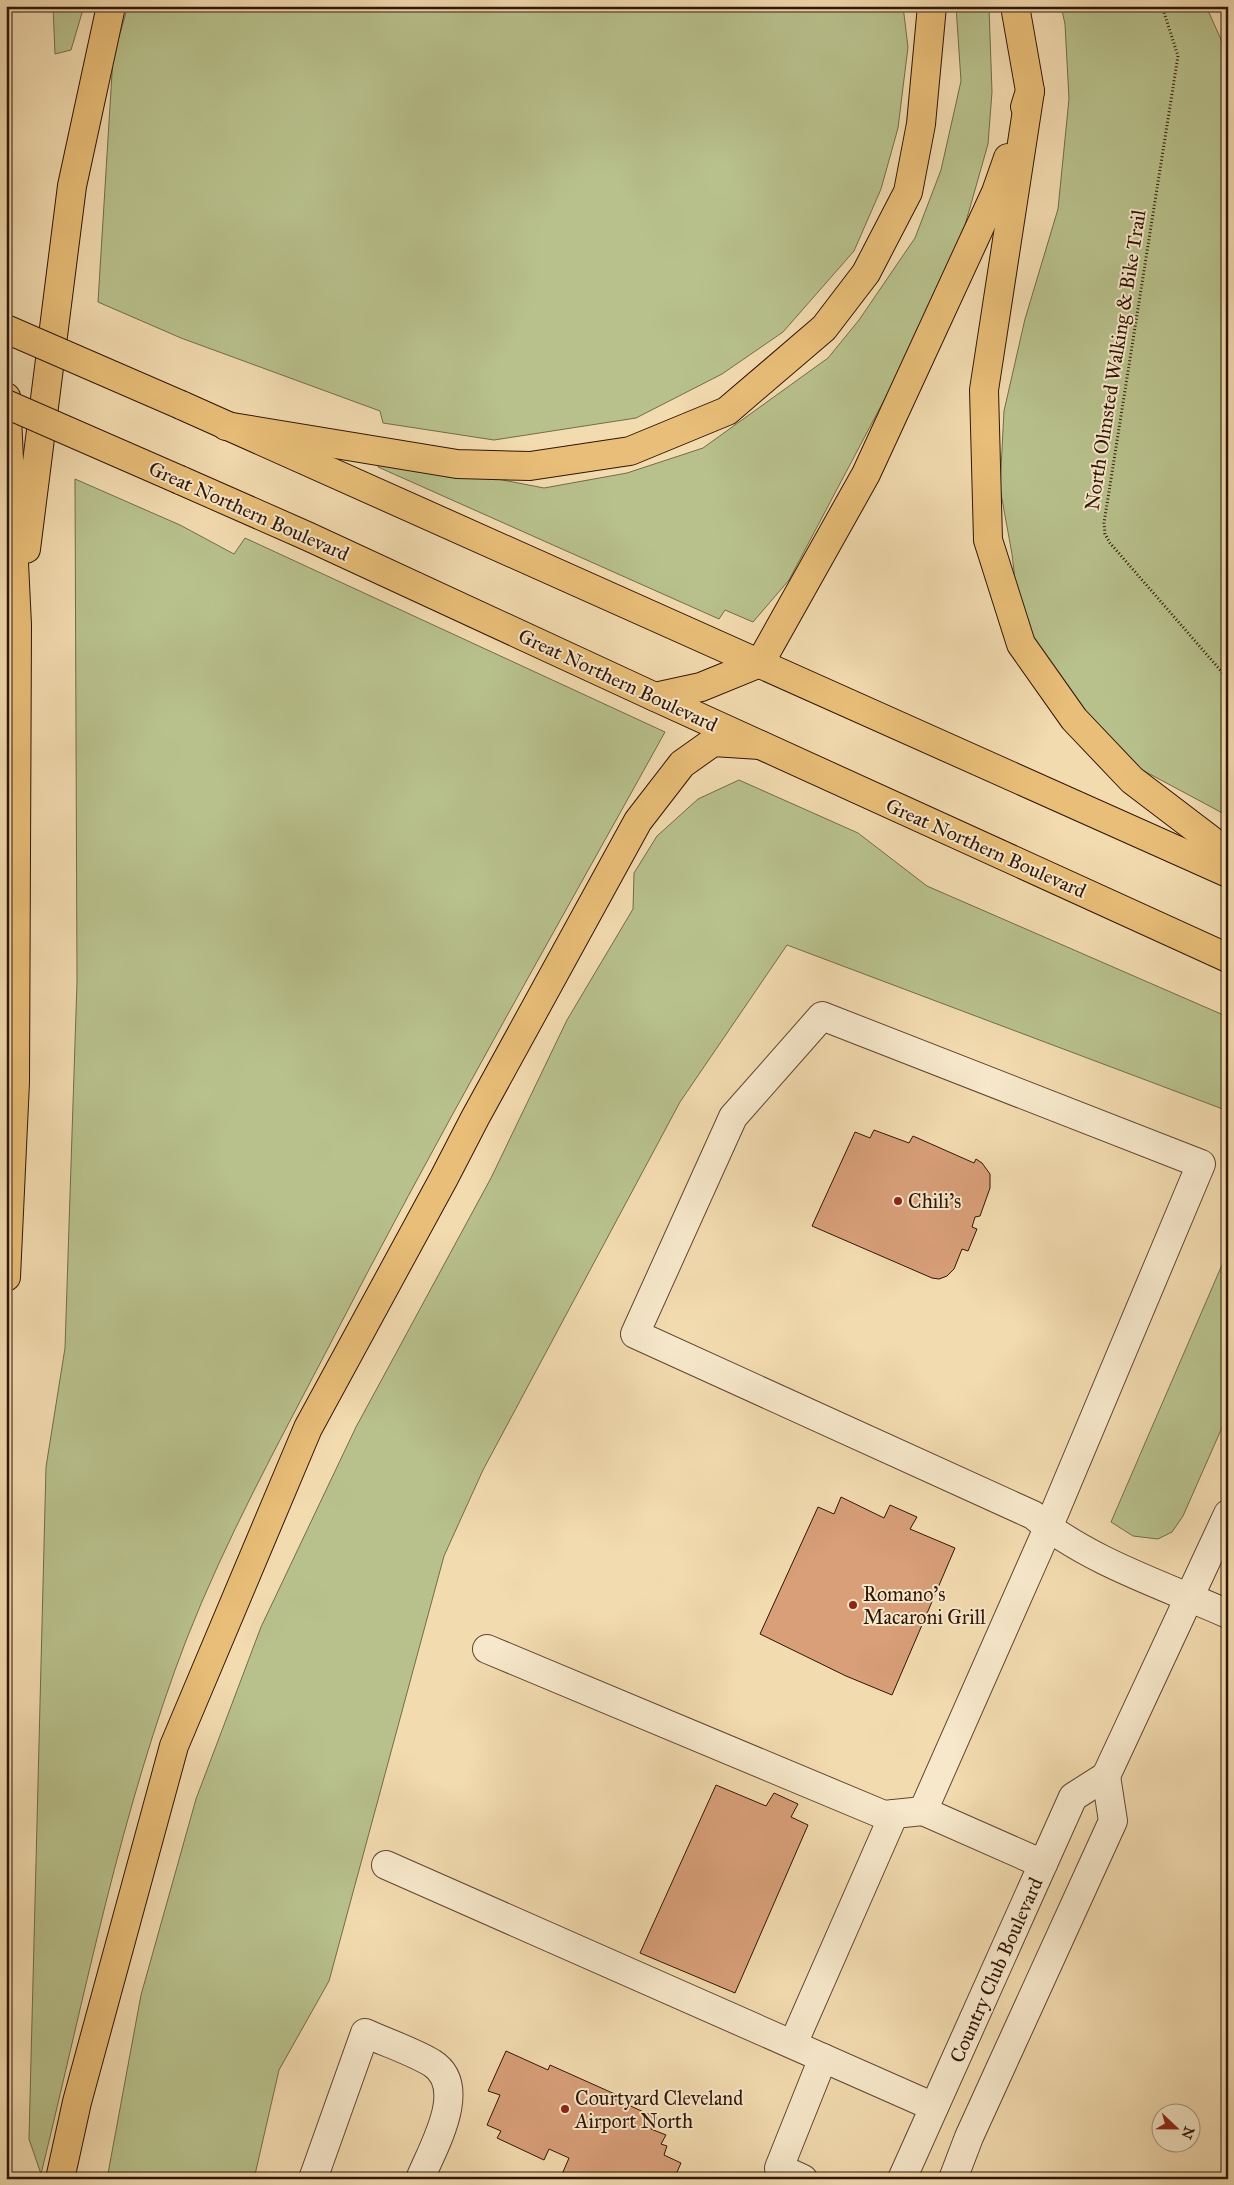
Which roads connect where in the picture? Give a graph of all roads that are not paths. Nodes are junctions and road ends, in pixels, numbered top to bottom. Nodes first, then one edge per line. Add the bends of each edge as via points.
1 (111, 6) edge
2 (932, 6) edge
3 (1015, 6) edge
4 (1030, 91) junction
5 (6, 329) edge
6 (6, 397) edge
7 (6, 404) edge
8 (226, 426) junction
9 (16, 625) junction
10 (760, 663) junction
11 (655, 697) junction
12 (760, 745) junction
13 (1228, 853) edge
14 (1228, 873) edge
15 (1228, 958) edge
16 (6, 1277) edge
17 (1228, 1514) edge
18 (1048, 1528) junction
19 (1190, 1598) junction
20 (1228, 1614) edge
21 (487, 1649) dead end
22 (1106, 1776) junction
23 (923, 1811) junction
24 (894, 1814) junction
25 (1044, 1864) junction
26 (386, 1865) dead end
27 (793, 2044) junction
28 (823, 2058) junction
29 (934, 2107) junction
30 (786, 2175) edge
31 (60, 2179) edge
32 (313, 2179) edge
33 (420, 2179) edge
34 (902, 2179) edge
35 (953, 2179) edge

1 - 9 main road via 72,186
2 - 8 main road via 921,124 908,192 866,273 824,328 727,411 630,451 530,466 457,464
3 - 4 main road
4 - 10 main road via 996,192 866,474
4 - 13 main road via 984,390 988,540 1021,644 1074,719 1132,780
5 - 8 main road, bridge
6 - 9 main road
7 - 11 main road, Great Northern Boulevard, bridge via 307,536
8 - 10 main road
9 - 16 main road via 15,1082
10 - 11 main road via 702,687
10 - 14 main road
11 - 12 main road, Great Northern Boulevard
12 - 15 main road, Great Northern Boulevard
12 - 31 main road via 713,742 682,764 638,821 308,1428 174,1746 77,2102
17 - 19 street
18 - 18 street via 1033,1515 634,1334 733,1117 822,1016 1201,1164
18 - 19 street via 1081,1549
18 - 23 street
19 - 20 street
19 - 22 street
21 - 24 street via 884,1815
22 - 25 street, Country Club Boulevard via 1074,1796
22 - 35 street via 1113,1822 969,2137
23 - 24 street
23 - 25 street
24 - 27 street
25 - 29 street, Country Club Boulevard
26 - 27 street
27 - 28 street
28 - 29 street
28 - 30 street
29 - 34 street, Country Club Boulevard
32 - 33 street via 365,2034 433,2064 445,2077 449,2110

